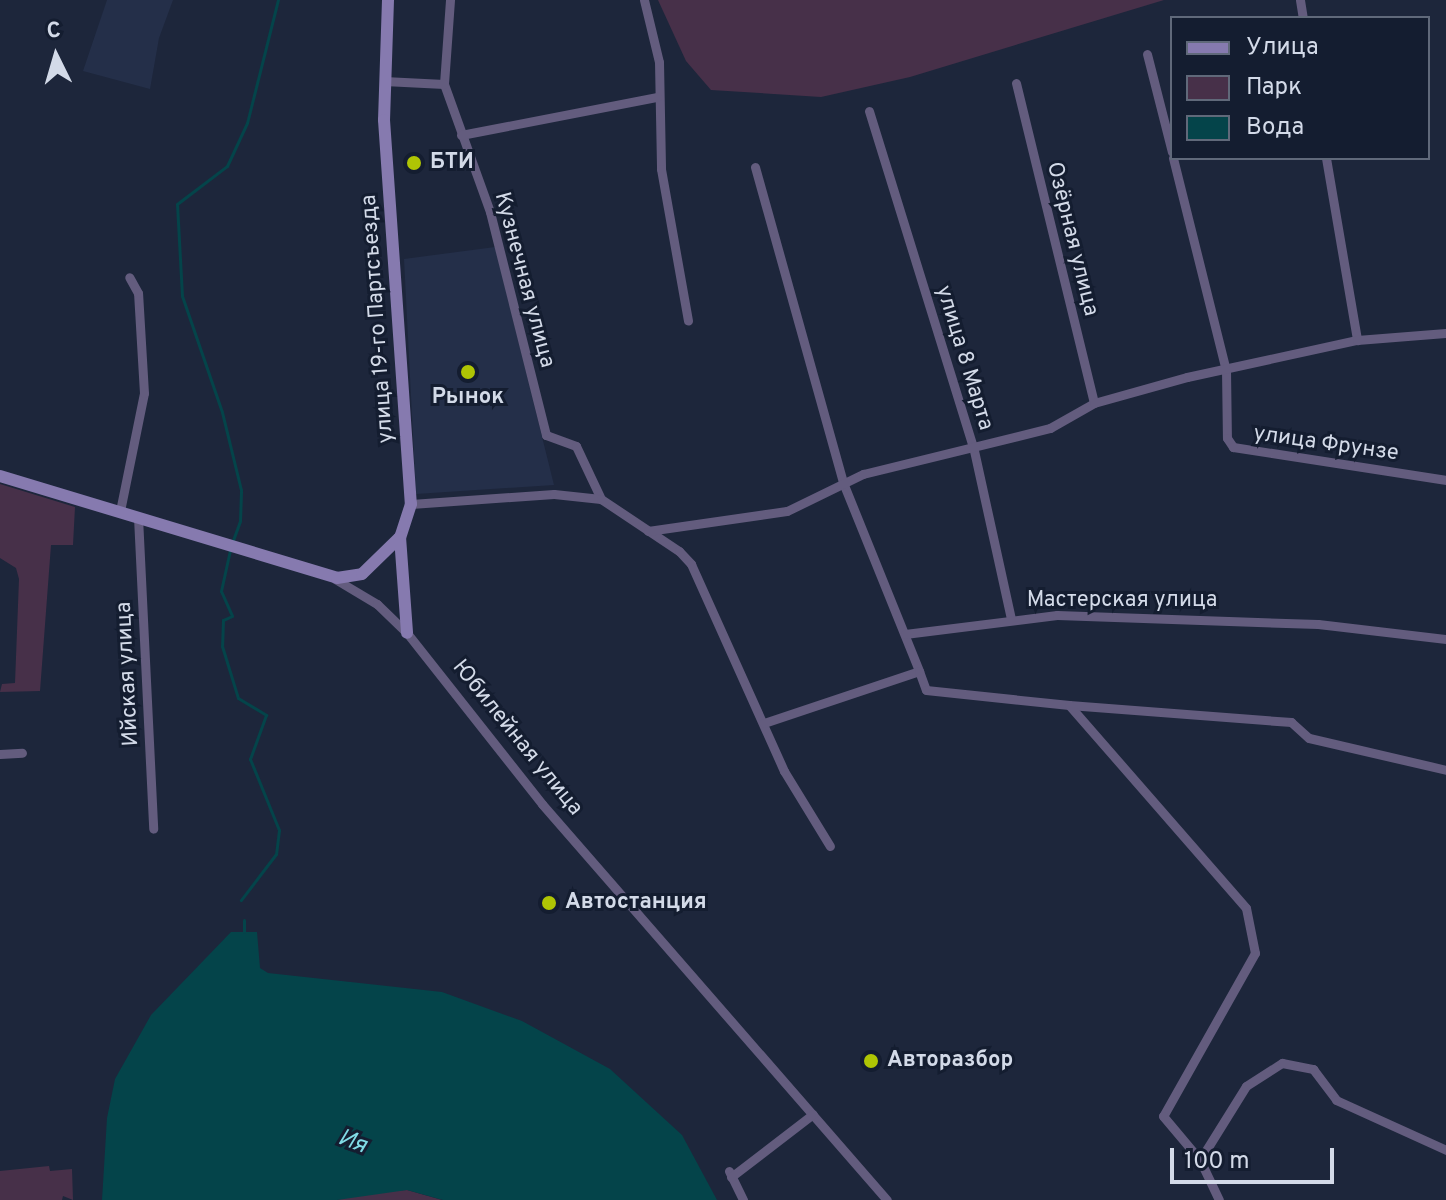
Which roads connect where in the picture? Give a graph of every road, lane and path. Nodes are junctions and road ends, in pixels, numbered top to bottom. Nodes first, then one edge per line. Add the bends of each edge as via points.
1 (388, 0) edge
2 (450, 0) edge
3 (644, 0) edge
4 (1147, 54) dead end
5 (384, 81) junction
6 (1016, 83) dead end
7 (444, 84) junction
8 (657, 97) junction
9 (869, 111) dead end
10 (461, 135) junction
11 (1170, 143) edge
12 (1174, 160) edge
13 (1326, 160) edge
14 (755, 167) dead end
15 (129, 277) dead end
16 (688, 321) dead end
17 (1446, 333) edge
18 (1357, 340) junction
19 (1226, 370) junction
20 (1094, 403) junction
21 (973, 446) junction
22 (0, 476) edge
23 (1446, 480) edge
24 (844, 485) junction
25 (601, 499) junction
26 (411, 504) junction
27 (120, 511) junction
28 (138, 517) junction
29 (648, 531) junction
30 (400, 537) junction
31 (328, 576) junction
32 (1011, 619) junction
33 (407, 633) junction
34 (905, 634) junction
35 (1446, 639) edge
36 (919, 671) junction
37 (1069, 705) junction
38 (764, 723) junction
39 (22, 753) dead end
40 (0, 754) edge
41 (1446, 770) edge
42 (153, 829) dead end
43 (830, 846) dead end
44 (813, 1114) junction
45 (1446, 1150) edge
46 (1200, 1160) junction
47 (743, 1200) edge
48 (887, 1200) edge
49 (1219, 1200) edge

1 - 5 street, улица 19-го Партсъезда
2 - 7 street, Кузнечная улица
3 - 8 street via 659,62
4 - 11 street
5 - 7 street
5 - 26 street, улица 19-го Партсъезда
6 - 20 street, Озёрная улица
7 - 10 street, Кузнечная улица
8 - 10 street
8 - 16 street via 661,169
9 - 21 street, улица 8 Марта
10 - 25 street, Кузнечная улица via 490,212 546,435 576,446
12 - 19 street
13 - 18 street
14 - 24 street
15 - 27 street via 138,293 144,393
17 - 18 street
18 - 19 street
19 - 20 street
19 - 23 street, улица Фрунзе via 1227,438 1233,447
20 - 21 street via 1050,428
21 - 24 street via 863,474
21 - 32 street, улица 8 Марта
22 - 27 street, Юбилейная улица
24 - 29 street via 787,511
24 - 34 street
25 - 26 street via 554,494
25 - 29 street
26 - 30 street, улица 19-го Партсъезда
27 - 28 street, Юбилейная улица
28 - 31 street, Юбилейная улица
28 - 42 street, Ийская улица
29 - 38 street via 691,564
30 - 31 street via 362,574
30 - 33 street, улица 19-го Партсъезда
31 - 33 street, Юбилейная улица via 377,604
32 - 34 street, Мастерская улица
32 - 35 street, Мастерская улица via 1057,615 1270,621
33 - 44 street, Юбилейная улица via 542,804
34 - 36 street
36 - 37 street via 926,690
36 - 38 street
37 - 41 street via 1291,722 1309,738
37 - 46 street via 1246,908 1255,953 1163,1116
38 - 43 street via 784,771
39 - 40 street
44 - 47 street via 730,1174
44 - 48 street, Юбилейная улица
45 - 46 street via 1336,1100 1313,1069 1282,1063 1246,1086
46 - 49 street

